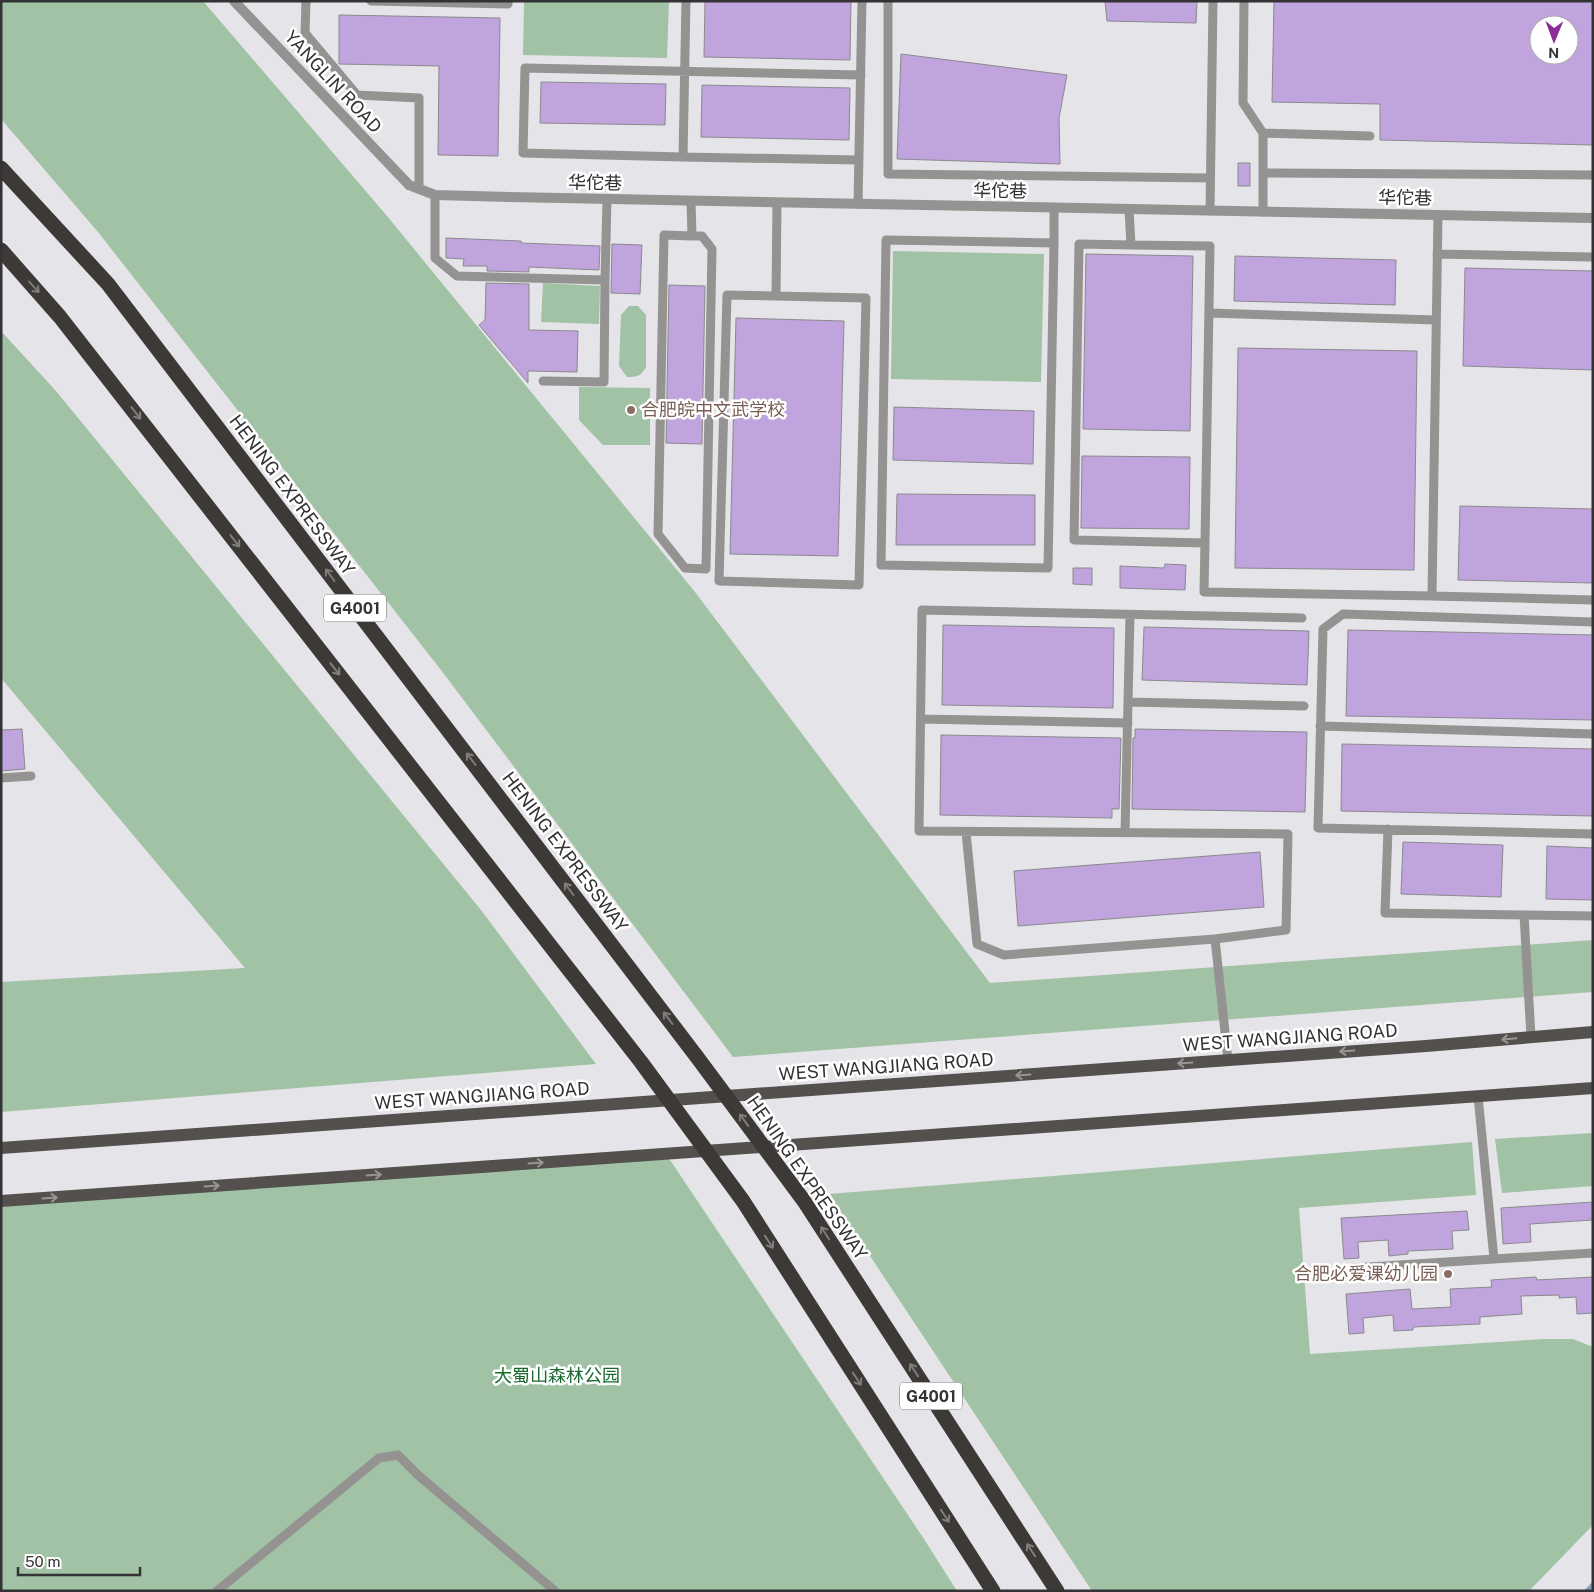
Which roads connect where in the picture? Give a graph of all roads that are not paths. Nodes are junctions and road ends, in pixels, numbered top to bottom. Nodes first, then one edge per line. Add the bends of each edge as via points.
1 (234, 1) edge
2 (306, 1) edge
3 (371, 1) edge
4 (508, 1) edge
5 (686, 1) edge
6 (862, 1) edge
7 (888, 1) edge
8 (1213, 1) edge
9 (1244, 1) edge
10 (685, 71) junction
11 (861, 75) junction
12 (1263, 133) junction
13 (1370, 136) dead end
14 (683, 157) junction
15 (859, 160) junction
16 (1, 168) edge
17 (1263, 173) junction
18 (1593, 175) edge
19 (1210, 178) junction
20 (408, 185) joint
21 (419, 189) junction
22 (435, 195) junction
23 (607, 199) junction
24 (691, 201) junction
25 (777, 202) junction
26 (858, 204) junction
27 (1054, 208) junction
28 (1129, 209) junction
29 (1210, 211) junction
30 (1263, 212) junction
31 (1438, 215) junction
32 (1593, 218) edge
33 (692, 236) junction
34 (1054, 243) junction
35 (1131, 245) junction
36 (1, 250) edge
37 (1437, 254) junction
38 (1593, 257) edge
39 (605, 280) junction
40 (776, 296) junction
41 (1208, 313) junction
42 (1436, 320) junction
43 (543, 381) dead end
44 (1204, 543) junction
45 (1432, 596) junction
46 (1593, 600) edge
47 (1130, 615) junction
48 (1302, 618) dead end
49 (1593, 622) edge
50 (1128, 702) junction
51 (1304, 706) dead end
52 (921, 719) junction
53 (1128, 723) junction
54 (1320, 726) junction
55 (1593, 734) edge
56 (31, 776) dead end
57 (1, 778) edge
58 (1388, 829) junction
59 (966, 832) junction
60 (1125, 833) junction
61 (1593, 834) edge
62 (1524, 915) junction
63 (1593, 916) edge
64 (1215, 938) junction
65 (1593, 1032) edge
66 (1531, 1037) junction
67 (1228, 1060) junction
68 (1593, 1088) edge
69 (1478, 1096) junction
70 (1, 1148) edge
71 (1, 1201) edge
72 (1593, 1253) edge
73 (1494, 1259) junction
74 (1353, 1268) dead end
75 (217, 1591) edge
76 (555, 1591) edge
77 (993, 1591) edge
78 (1057, 1591) edge

1 - 20 street, YANGLIN ROAD
2 - 21 lane via 305,33 357,95 419,98
3 - 4 lane via 508,4
5 - 10 lane
6 - 11 lane
7 - 19 lane via 888,174
8 - 19 lane
9 - 12 lane via 1243,103
10 - 11 lane
10 - 14 lane
10 - 14 lane via 525,68 523,153
11 - 15 lane
12 - 13 lane
12 - 17 lane
14 - 15 lane
15 - 26 lane
78 -> 16 highway, HENING EXPRESSWAY / G4001 via 804,1201 108,284
17 - 18 lane
17 - 30 lane
19 - 29 lane
20 - 21 street, 华佗巷
21 - 22 street, 华佗巷
22 - 23 street, 华佗巷
22 - 39 lane via 435,258 457,276
23 - 24 street, 华佗巷
23 - 39 lane
24 - 25 street, 华佗巷
24 - 33 lane
25 - 26 street, 华佗巷
25 - 40 lane
26 - 27 street, 华佗巷
27 - 28 street, 华佗巷
27 - 34 lane
28 - 29 street, 华佗巷
28 - 35 lane
29 - 30 street, 华佗巷
30 - 31 street, 华佗巷
31 - 32 street, 华佗巷
31 - 37 lane
33 - 33 lane via 664,235 658,534 685,568 706,569 712,249 702,236
34 - 34 lane via 1048,568 881,565 886,240
35 - 41 lane via 1210,246
35 - 44 lane via 1079,244 1074,540
36 -> 77 highway, G4001 via 60,316 641,1062 743,1201
37 - 38 lane
37 - 42 lane
39 - 43 lane via 604,382
40 - 40 lane via 727,295 719,581 859,585 866,298
41 - 42 lane
41 - 44 lane
42 - 45 lane
44 - 45 lane via 1204,592
45 - 46 lane
47 - 48 lane
47 - 50 lane
47 - 52 lane via 922,610
49 - 54 lane via 1343,614 1323,629
50 - 51 lane
50 - 53 lane
52 - 53 lane
52 - 59 lane via 919,832
53 - 60 lane
54 - 55 lane
54 - 58 lane via 1318,828
56 - 57 lane
58 - 61 lane
58 - 62 lane via 1385,913
59 - 60 lane
59 - 64 lane via 977,944 1004,954
60 - 64 lane via 1288,834 1286,930
62 - 63 lane
62 - 66 lane
64 - 67 lane
65 - 66 main road, WEST WANGJIANG ROAD
66 -> 67 main road, WEST WANGJIANG ROAD
67 -> 70 main road, WEST WANGJIANG ROAD
68 - 69 main road
71 -> 69 main road
69 - 73 lane
72 - 73 lane
73 - 74 lane
75 - 76 lane via 379,1458 398,1455

